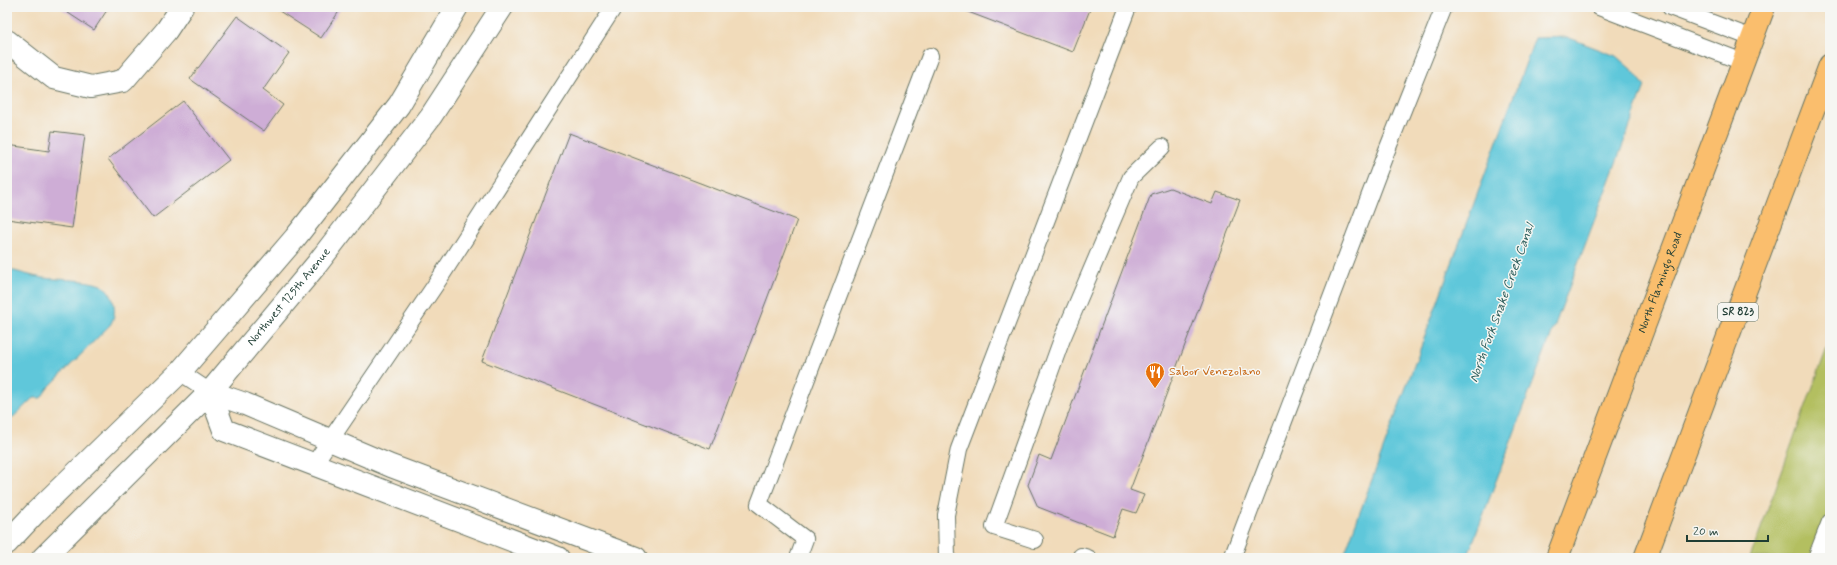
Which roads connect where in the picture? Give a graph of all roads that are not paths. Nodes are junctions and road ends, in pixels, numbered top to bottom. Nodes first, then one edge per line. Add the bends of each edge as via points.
1 (182, 7) edge
2 (457, 7) edge
3 (502, 7) edge
4 (614, 7) edge
5 (1128, 7) edge
6 (1444, 7) edge
7 (1599, 7) edge
8 (1670, 7) edge
9 (1764, 7) edge
10 (1752, 38) junction
11 (7, 41) edge
12 (930, 56) dead end
13 (1743, 62) junction
14 (1830, 65) edge
15 (1162, 147) dead end
16 (180, 372) junction
17 (210, 392) junction
18 (332, 441) junction
19 (314, 464) junction
20 (1830, 522) edge
21 (1035, 540) dead end
22 (7, 543) edge
23 (43, 558) edge
24 (558, 558) edge
25 (636, 558) edge
26 (798, 558) edge
27 (946, 558) edge
28 (1232, 558) edge
29 (1557, 558) edge
30 (1645, 558) edge
31 (1816, 558) edge

1 - 11 street via 166,31 123,81 91,87 54,78
2 - 16 street via 399,104 295,238
3 - 17 street, Northwest 125th Avenue via 427,122 317,264
4 - 18 lane
5 - 27 lane via 959,449 946,515
6 - 28 lane
7 - 13 lane
8 - 10 lane
9 - 10 highway, North Flamingo Road
10 - 13 highway, North Flamingo Road
12 - 26 lane via 759,504 805,539
13 - 29 highway, North Flamingo Road
14 - 30 highway, SR 823
15 - 21 lane via 1131,177 1062,339 994,527
16 - 17 lane
16 - 22 street
17 - 18 street
17 - 19 street via 224,430
17 - 23 street, Northwest 125th Avenue
18 - 19 lane
18 - 25 street via 391,466
19 - 24 street
20 - 31 lane

